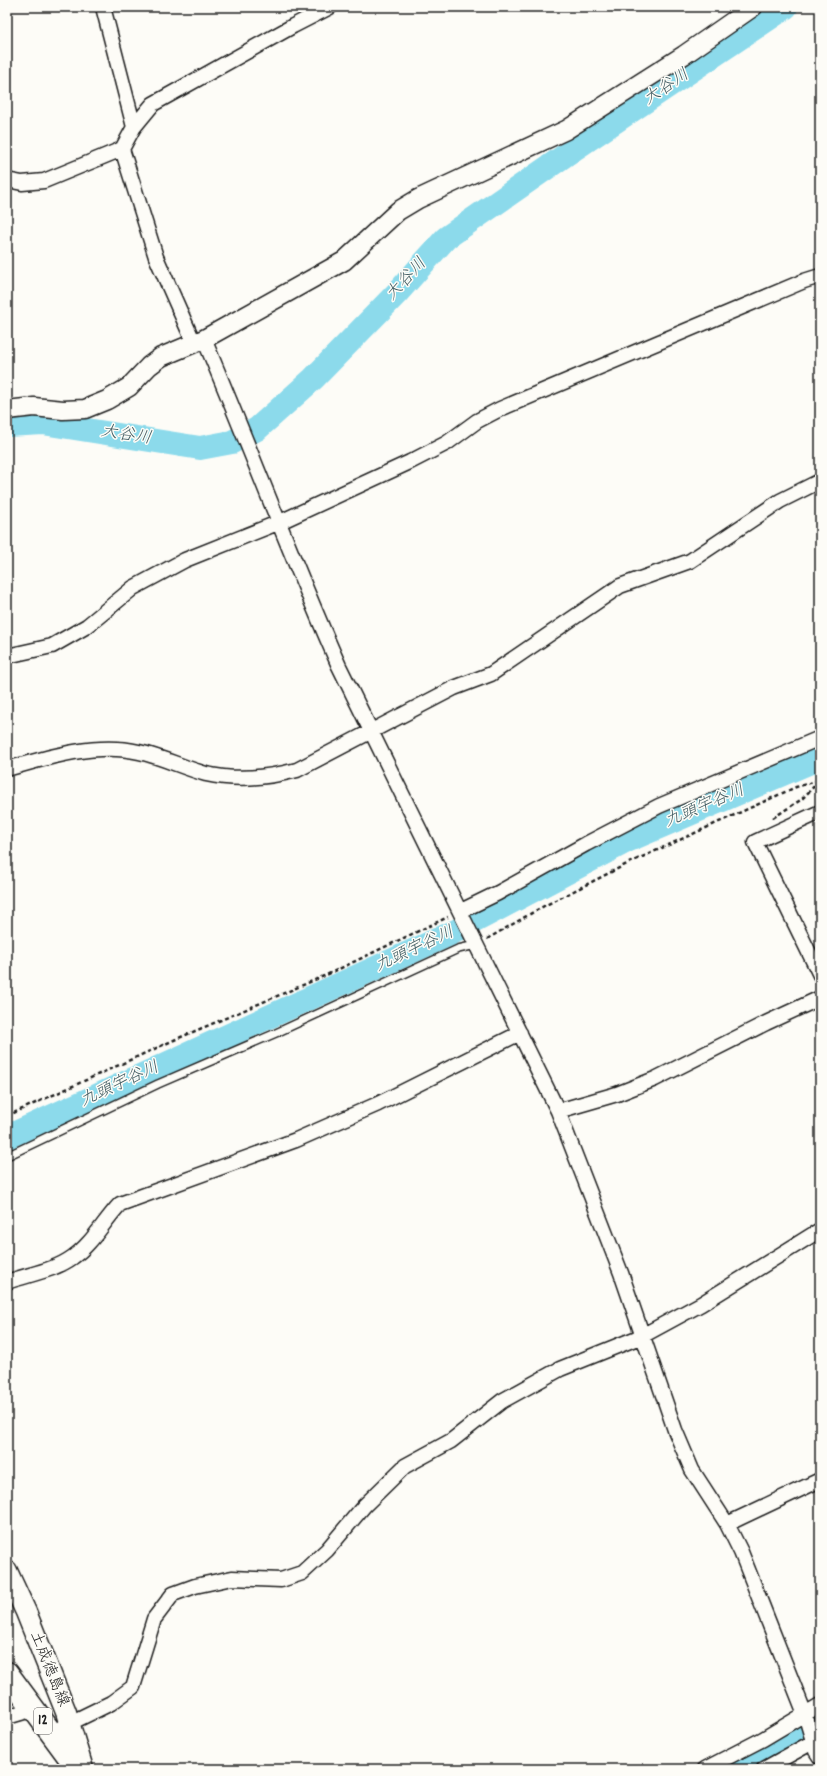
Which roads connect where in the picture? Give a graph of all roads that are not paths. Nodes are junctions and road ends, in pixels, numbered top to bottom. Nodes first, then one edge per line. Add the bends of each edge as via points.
1 (102, 7) edge
2 (330, 7) edge
3 (753, 7) edge
4 (134, 126) junction
5 (122, 149) junction
6 (7, 180) edge
7 (820, 276) edge
8 (199, 341) junction
9 (7, 410) edge
10 (820, 481) edge
11 (280, 522) junction
12 (7, 656) edge
13 (372, 732) junction
14 (820, 738) edge
15 (7, 768) edge
16 (820, 812) edge
17 (462, 912) junction
18 (475, 943) junction
19 (820, 974) edge
20 (820, 998) edge
21 (520, 1032) junction
22 (558, 1111) junction
23 (7, 1156) edge
24 (820, 1230) edge
25 (7, 1282) edge
26 (642, 1336) junction
27 (820, 1480) edge
28 (727, 1524) junction
29 (7, 1571) edge
30 (7, 1673) edge
31 (820, 1705) edge
32 (34, 1709) junction
33 (7, 1717) edge
34 (806, 1717) junction
35 (60, 1728) junction
36 (815, 1739) edge
37 (820, 1757) edge
38 (78, 1769) edge
39 (82, 1769) edge
40 (705, 1769) edge
41 (764, 1769) edge

1 - 4 street
2 - 4 street via 153,104
3 - 8 street via 684,55 566,130 418,199 398,211 344,261
4 - 5 street
5 - 6 street via 44,181 22,183
5 - 8 street via 156,257
7 - 11 street via 500,409 447,443
8 - 9 street via 161,357 129,387 85,409 34,407
8 - 11 street via 242,427
10 - 13 street via 780,501 690,560 620,586 491,674 454,688
11 - 12 street via 185,560 133,588 87,626 52,646
11 - 13 street via 329,645
13 - 15 street via 297,770 275,776 254,778 206,774 139,752 112,749 74,752
13 - 17 street
14 - 17 street via 659,806
16 - 19 street via 755,842
17 - 18 street
18 - 21 street
18 - 23 lane via 158,1084
20 - 22 street via 655,1079 617,1094
21 - 22 street
21 - 25 street via 378,1104 296,1140 120,1204 74,1257 52,1268
22 - 26 street via 621,1273
24 - 26 street via 701,1304
26 - 28 street via 692,1470
26 - 35 street via 553,1372 502,1401 451,1441 405,1466 302,1573 281,1580 232,1578 173,1594 154,1619 133,1686 111,1703
27 - 28 street
28 - 34 street via 741,1552
29 - 35 main road, 土成徳島線 via 66,1712
30 - 32 main road, 12
31 - 34 street
32 - 33 street
32 - 35 main road, 12
34 - 36 street
34 - 40 street
35 - 38 main road, 12
35 - 39 main road, 土成徳島線
36 - 37 street
36 - 41 street

